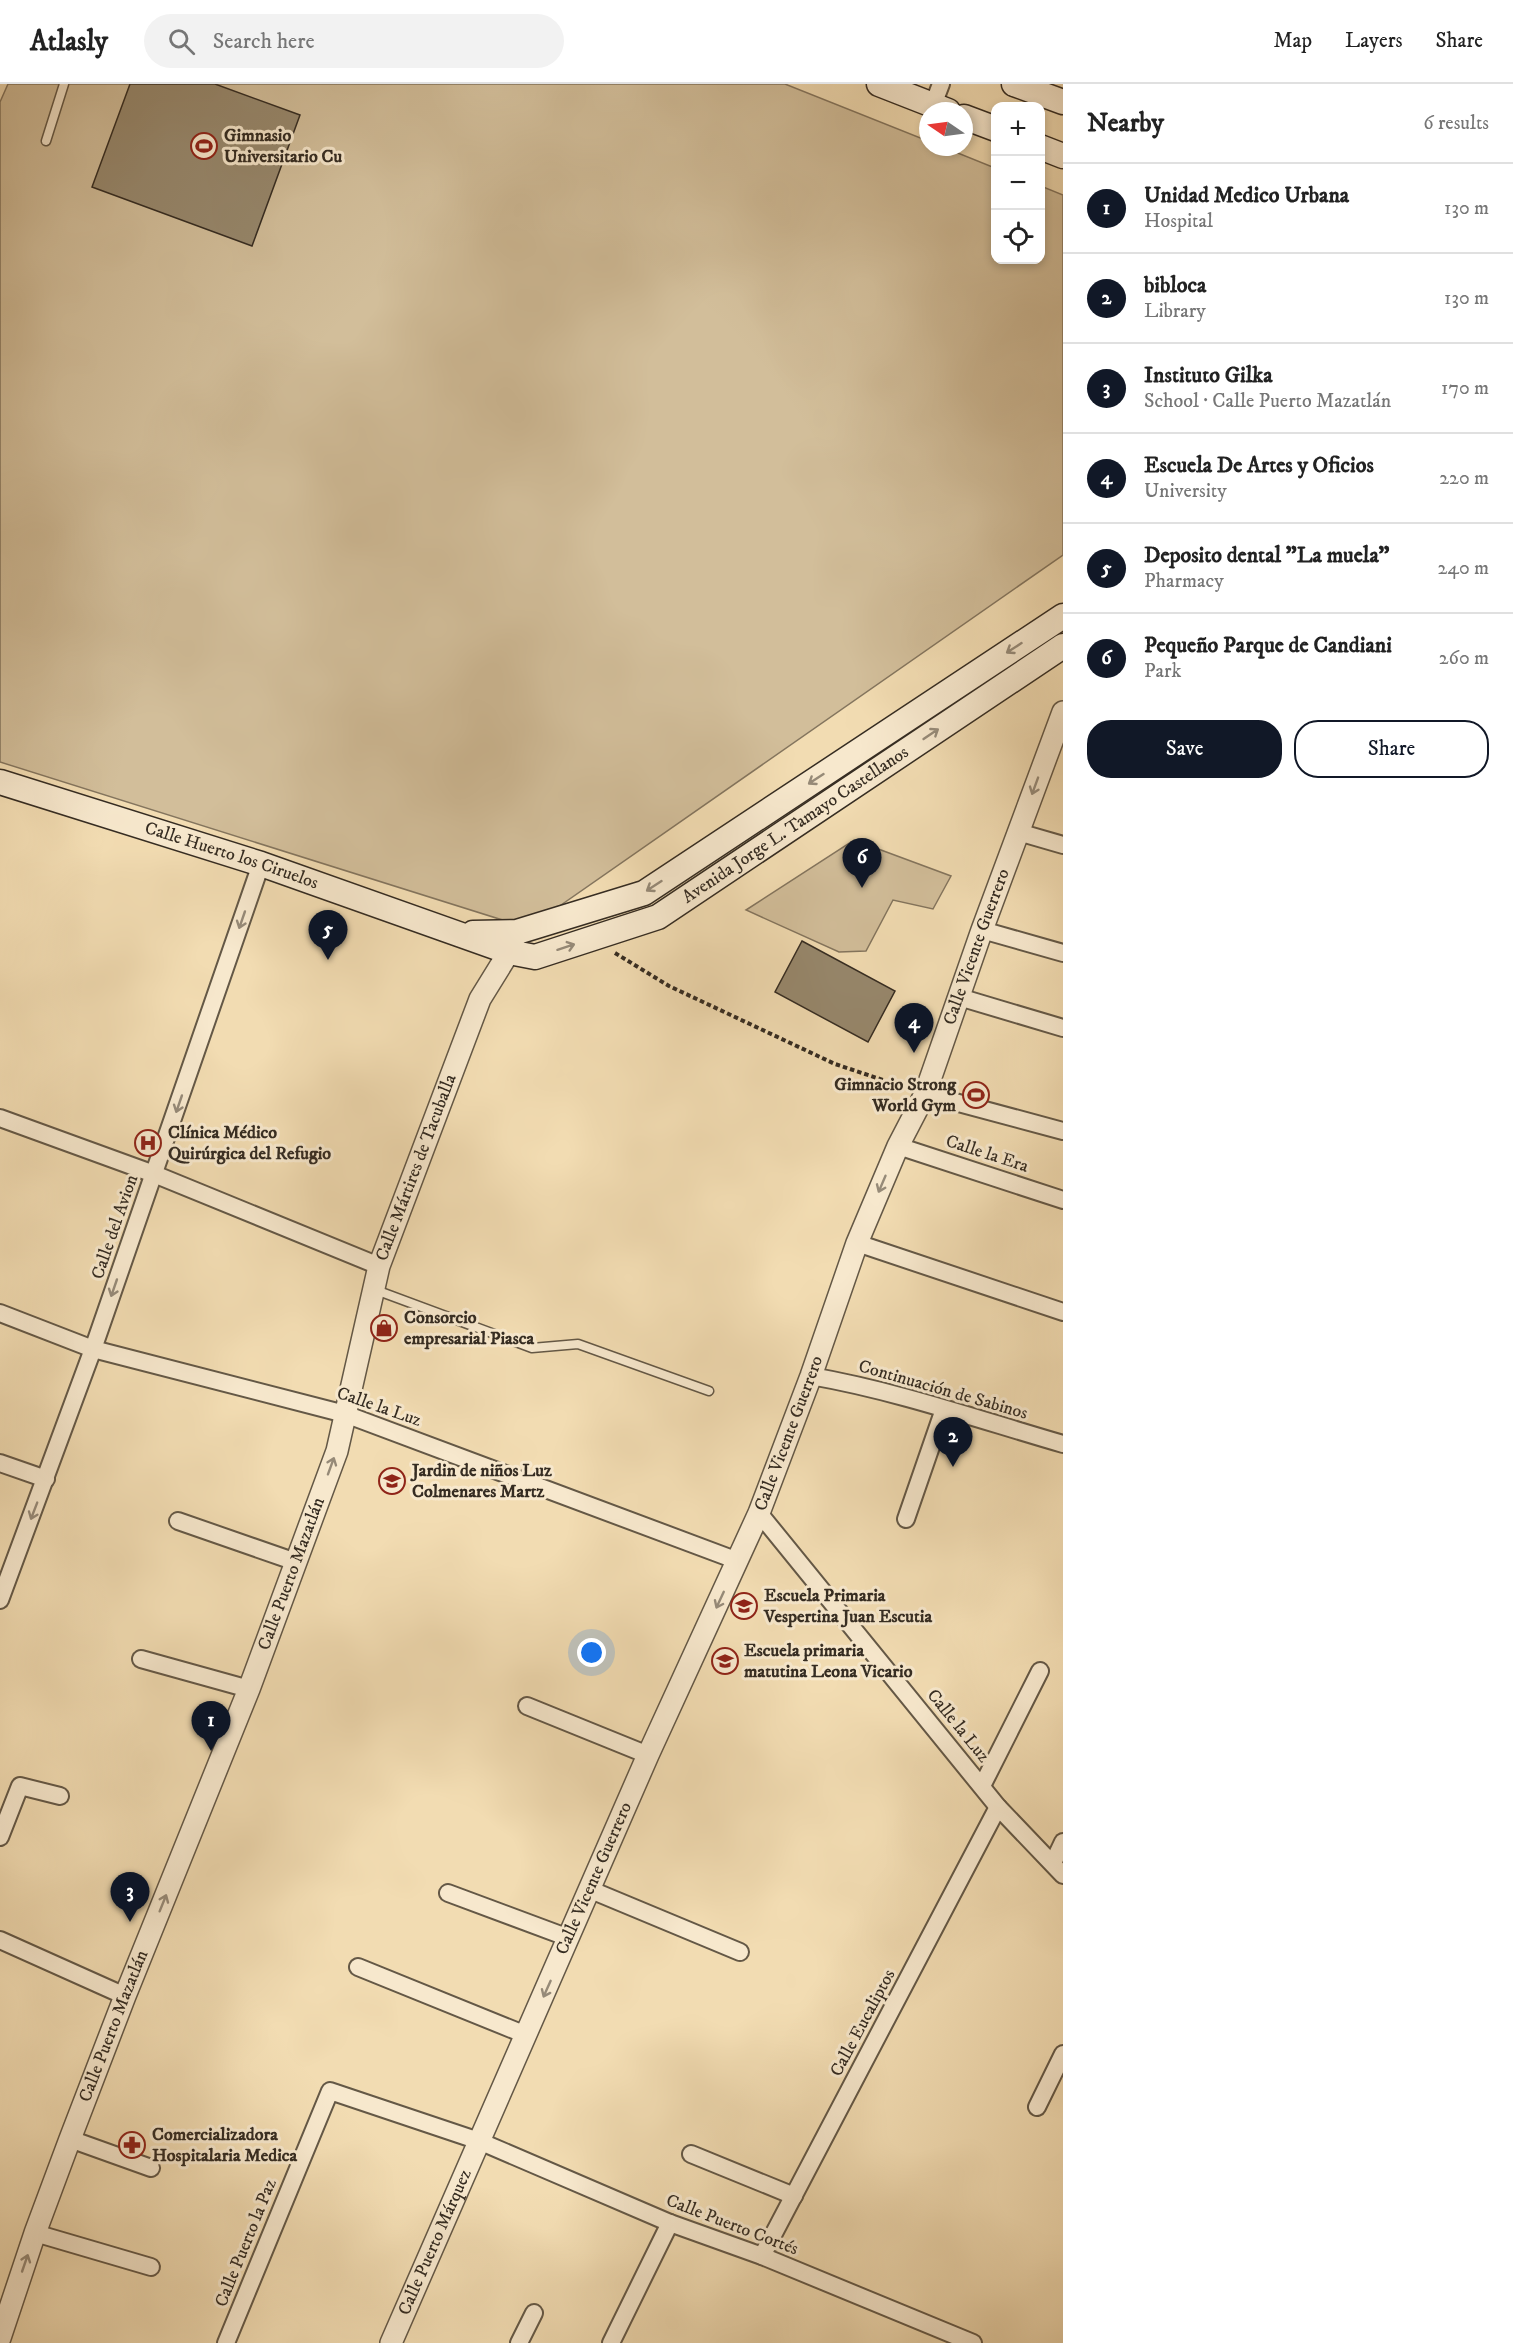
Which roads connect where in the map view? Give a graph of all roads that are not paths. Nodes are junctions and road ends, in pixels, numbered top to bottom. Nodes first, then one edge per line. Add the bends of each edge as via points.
1 (64, 84) edge
2 (879, 84) edge
3 (1014, 84) edge
4 (941, 100) edge
5 (1063, 102) edge
6 (973, 120) edge
7 (991, 127) edge
8 (46, 141) dead end
9 (1045, 149) edge
10 (1063, 156) edge
11 (1063, 616) edge
12 (1063, 646) edge
13 (1063, 712) edge
14 (839, 764) junction
15 (0, 783) edge
16 (855, 785) junction
17 (1018, 831) junction
18 (1063, 845) edge
19 (261, 864) junction
20 (982, 930) junction
21 (513, 942) junction
22 (1063, 953) edge
23 (959, 997) junction
24 (1063, 1028) edge
25 (925, 1094) junction
26 (0, 1118) edge
27 (1063, 1131) edge
28 (898, 1146) junction
29 (154, 1174) junction
30 (1063, 1200) edge
31 (857, 1243) junction
32 (379, 1266) junction
33 (373, 1289) junction
34 (1063, 1312) edge
35 (0, 1313) edge
36 (93, 1349) junction
37 (811, 1377) junction
38 (709, 1391) dead end
39 (944, 1409) junction
40 (345, 1414) junction
41 (1063, 1444) edge
42 (0, 1463) edge
43 (46, 1479) junction
44 (759, 1513) junction
45 (906, 1520) dead end
46 (178, 1521) dead end
47 (738, 1561) junction
48 (296, 1562) junction
49 (0, 1600) edge
50 (141, 1659) dead end
51 (1040, 1671) dead end
52 (249, 1689) junction
53 (527, 1706) dead end
54 (648, 1755) junction
55 (982, 1786) junction
56 (60, 1796) dead end
57 (998, 1807) junction
58 (0, 1837) edge
59 (1063, 1842) edge
60 (1058, 1869) edge
61 (591, 1890) junction
62 (447, 1893) dead end
63 (569, 1938) junction
64 (0, 1940) edge
65 (740, 1952) dead end
66 (358, 1967) dead end
67 (125, 1996) junction
68 (526, 2035) junction
69 (1063, 2054) edge
70 (330, 2091) joint
71 (1037, 2107) dead end
72 (70, 2139) junction
73 (479, 2141) junction
74 (691, 2154) dead end
75 (151, 2168) dead end
76 (794, 2196) junction
77 (670, 2223) junction
78 (35, 2233) junction
79 (762, 2256) junction
80 (151, 2267) dead end
81 (534, 2313) dead end
82 (0, 2338) edge
83 (226, 2343) edge
84 (391, 2343) edge
85 (519, 2343) edge
86 (611, 2343) edge
87 (973, 2343) edge

1 - 8 lane
2 - 4 main road
3 - 5 main road
6 - 7 main road
9 - 10 main road
11 -> 14 main road, Avenida Jorge L. Tamayo Castellanos
16 -> 12 main road, Avenida Jorge L. Tamayo Castellanos
13 -> 17 street, Calle Vicente Guerrero
14 - 16 street
14 -> 21 main road, Avenida Jorge L. Tamayo Castellanos via 644,893
15 - 19 main road, Calle Huerto los Ciruelos
21 -> 16 main road, Avenida Jorge L. Tamayo Castellanos via 535,957 658,917
17 - 18 street
17 - 20 street, Calle Vicente Guerrero
19 - 21 main road, Calle Huerto los Ciruelos via 461,934
19 -> 29 street, Calle del Avion
20 - 22 street
20 - 23 street, Calle Vicente Guerrero
21 - 32 street, Calle Mártires de Tacuballa via 480,999
23 - 24 street
23 - 25 street, Calle Vicente Guerrero
25 - 27 street
25 - 28 street, Calle Vicente Guerrero
26 - 29 street
28 - 30 street, Calle la Era
28 -> 31 street, Calle Vicente Guerrero
29 - 32 street
29 -> 36 street, Calle del Avion
31 - 34 street
31 - 37 street, Calle Vicente Guerrero
32 - 33 street, Calle Mártires de Tacuballa
33 - 38 lane via 532,1348 578,1344
33 - 40 street, Calle Mártires de Tacuballa
35 - 36 street, Calle la Luz
36 - 40 street, Calle la Luz
36 - 43 street, Calle del Avion
37 - 39 street, Continuación de Sabinos
37 - 44 street, Calle Vicente Guerrero
39 - 41 street, Continuación de Sabinos
39 - 45 street
40 - 47 street, Calle la Luz
48 -> 40 street, Calle Puerto Mazatlán via 337,1451
42 - 43 street
43 -> 49 street, Calle del Avion
44 - 47 street, Calle Vicente Guerrero
44 - 55 street, Calle la Luz
46 - 48 street
47 -> 54 street, Calle Vicente Guerrero
48 - 52 street, Calle Puerto Mazatlán
50 - 52 street
51 - 55 street
67 -> 52 street, Calle Puerto Mazatlán
53 - 54 street
54 - 61 street, Calle Vicente Guerrero
55 - 57 street, Calle la Luz
56 - 58 street via 20,1786
57 - 60 street, Calle la Luz
57 - 76 street, Calle Eucaliptos
59 - 60 street
61 - 63 street, Calle Vicente Guerrero
61 - 65 street
62 - 63 street
63 -> 68 street, Calle Vicente Guerrero
64 - 67 street
66 - 68 street
67 - 72 street, Calle Puerto Mazatlán
68 - 73 street, Calle Vicente Guerrero
69 - 71 street
70 - 73 street, Calle Puerto Cortés
70 - 83 street, Calle Puerto la Paz
72 - 75 street
72 - 78 street, Calle Puerto Mazatlán
73 - 77 street, Calle Puerto Cortés
73 - 84 street, Calle Puerto Márquez
74 - 76 street
76 - 79 street, Calle Eucaliptos
77 - 79 street, Calle Puerto Cortés
77 - 86 street
78 - 80 street
82 -> 78 street, Calle Puerto Mazatlán
79 - 87 street, Calle Puerto Cortés
81 - 85 street

